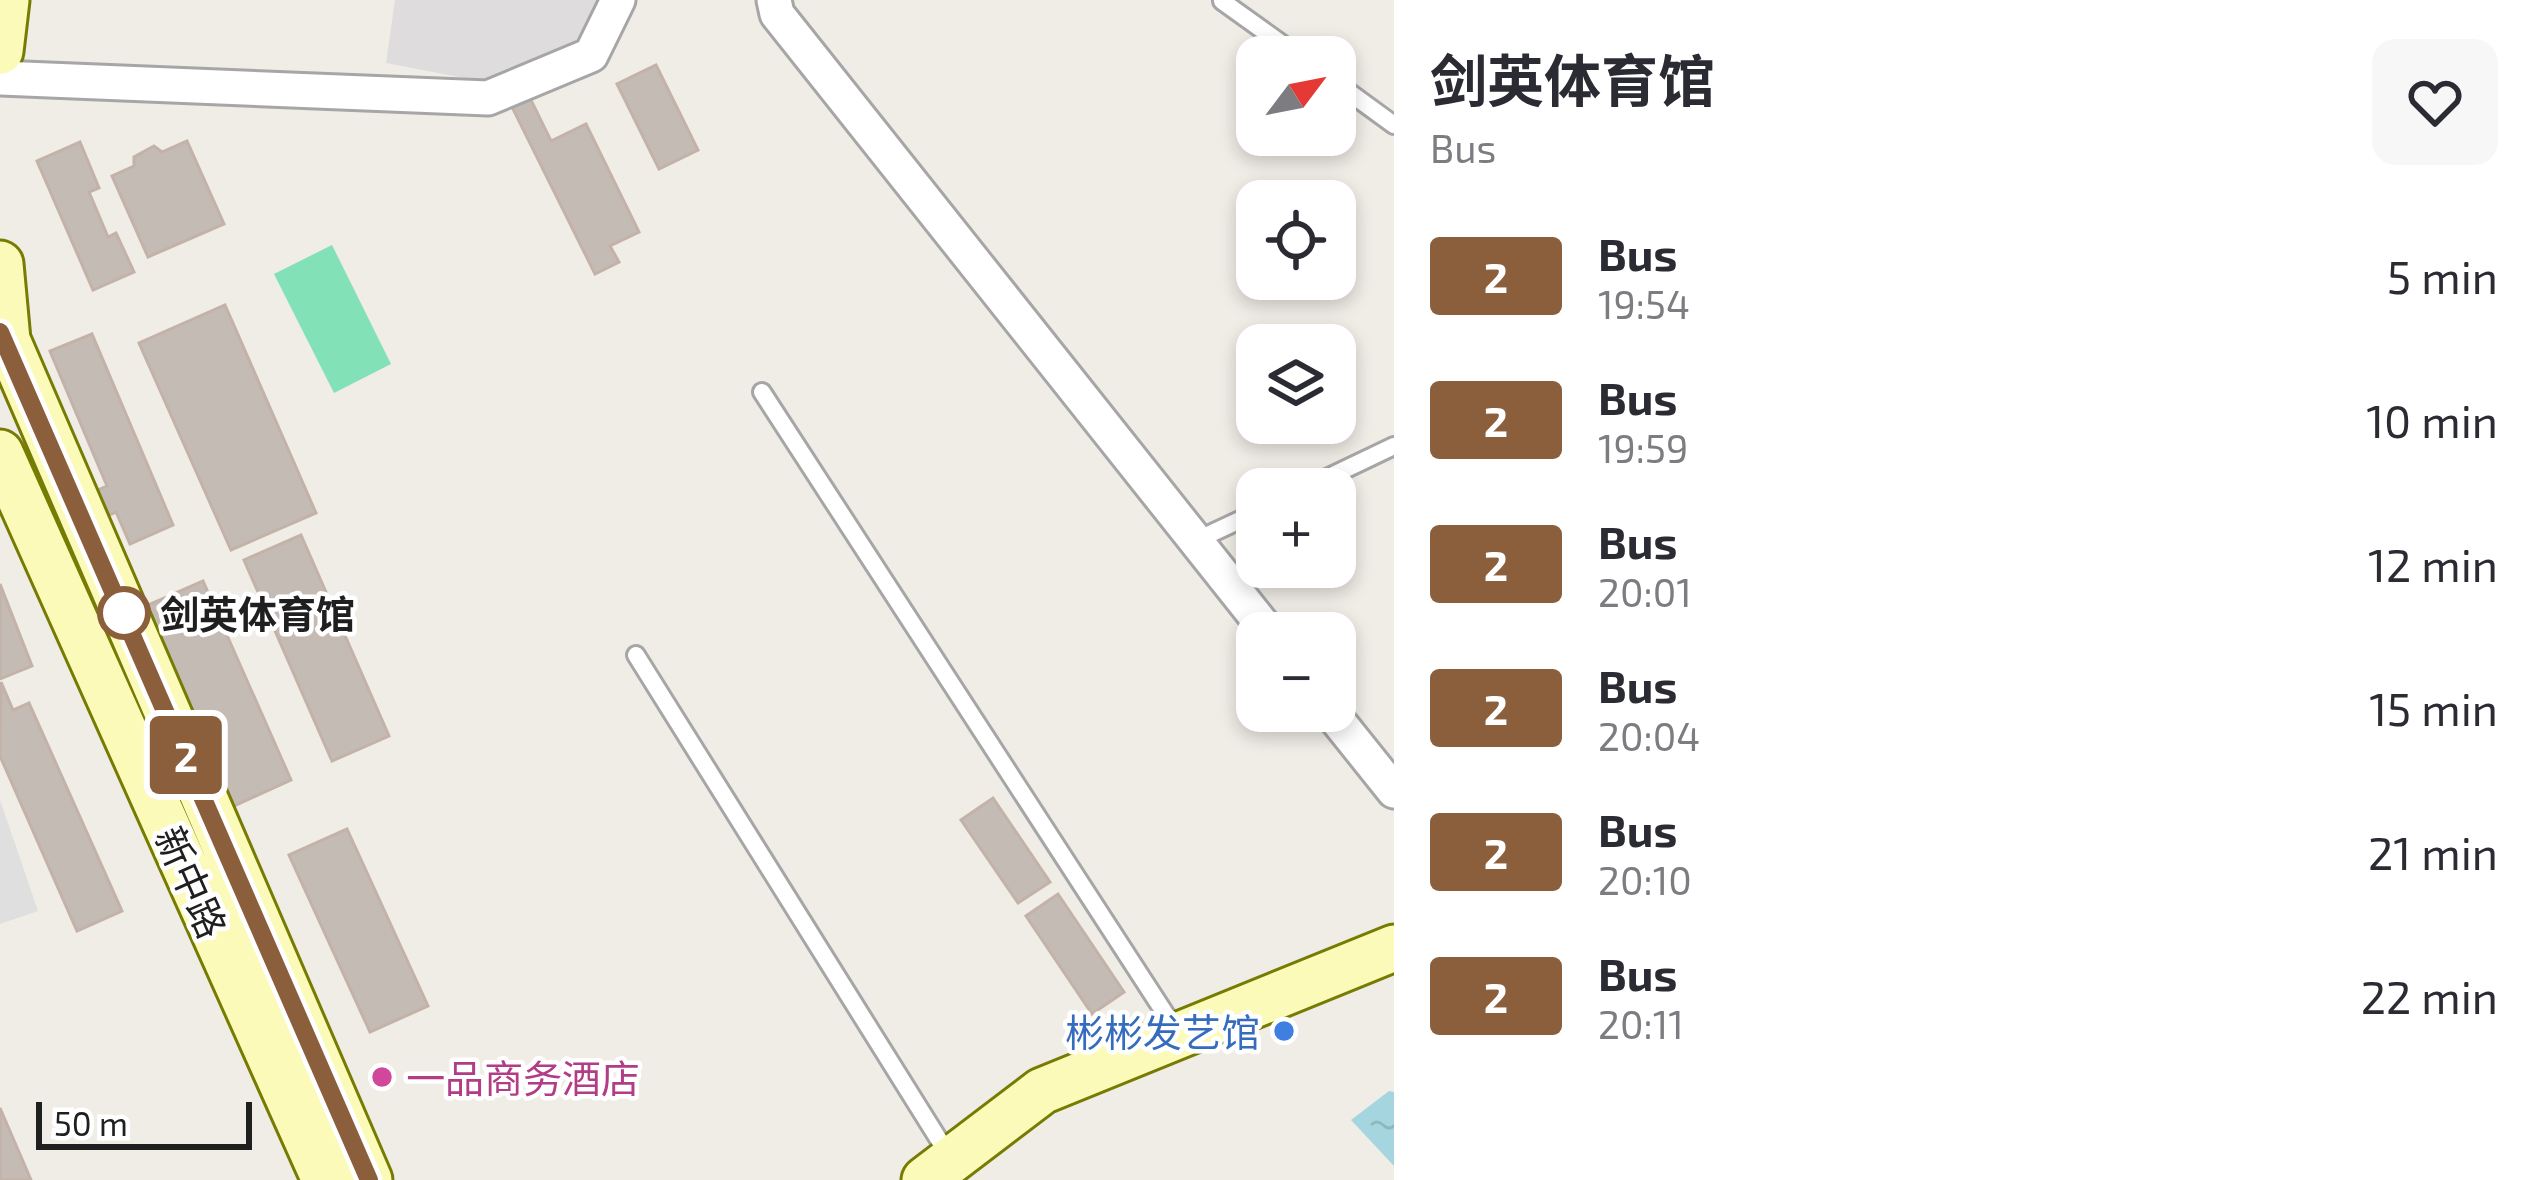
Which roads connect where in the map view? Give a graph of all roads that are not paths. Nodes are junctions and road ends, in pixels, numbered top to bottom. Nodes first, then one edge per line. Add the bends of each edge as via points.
1 (6, 0) edge
2 (618, 0) edge
3 (774, 0) edge
4 (1222, 1) edge
5 (1271, 36) edge
6 (0, 51) edge
7 (0, 78) edge
8 (1356, 97) edge
9 (1394, 124) edge
10 (0, 264) edge
11 (3, 336) edge
12 (762, 392) dead end
13 (1394, 446) edge
14 (0, 453) edge
15 (1348, 468) edge
16 (1236, 522) edge
17 (1196, 541) junction
18 (1252, 612) edge
19 (636, 655) dead end
20 (1347, 732) edge
21 (1394, 791) edge
22 (1394, 948) edge
23 (1179, 1035) junction
24 (938, 1170) edge
25 (325, 1180) edge
26 (369, 1180) edge

1 - 6 main road
2 - 7 street via 591,55 488,98
3 - 17 street via 777,14
4 - 5 lane
8 - 9 lane
10 - 11 main road, 新中路
11 - 26 main road, 新中路
12 - 23 lane
13 - 15 lane
14 - 25 main road, 新中路
16 - 17 lane
17 - 18 street
19 - 24 lane
20 - 21 street
22 - 23 main road
23 - 24 main road via 1042,1091

